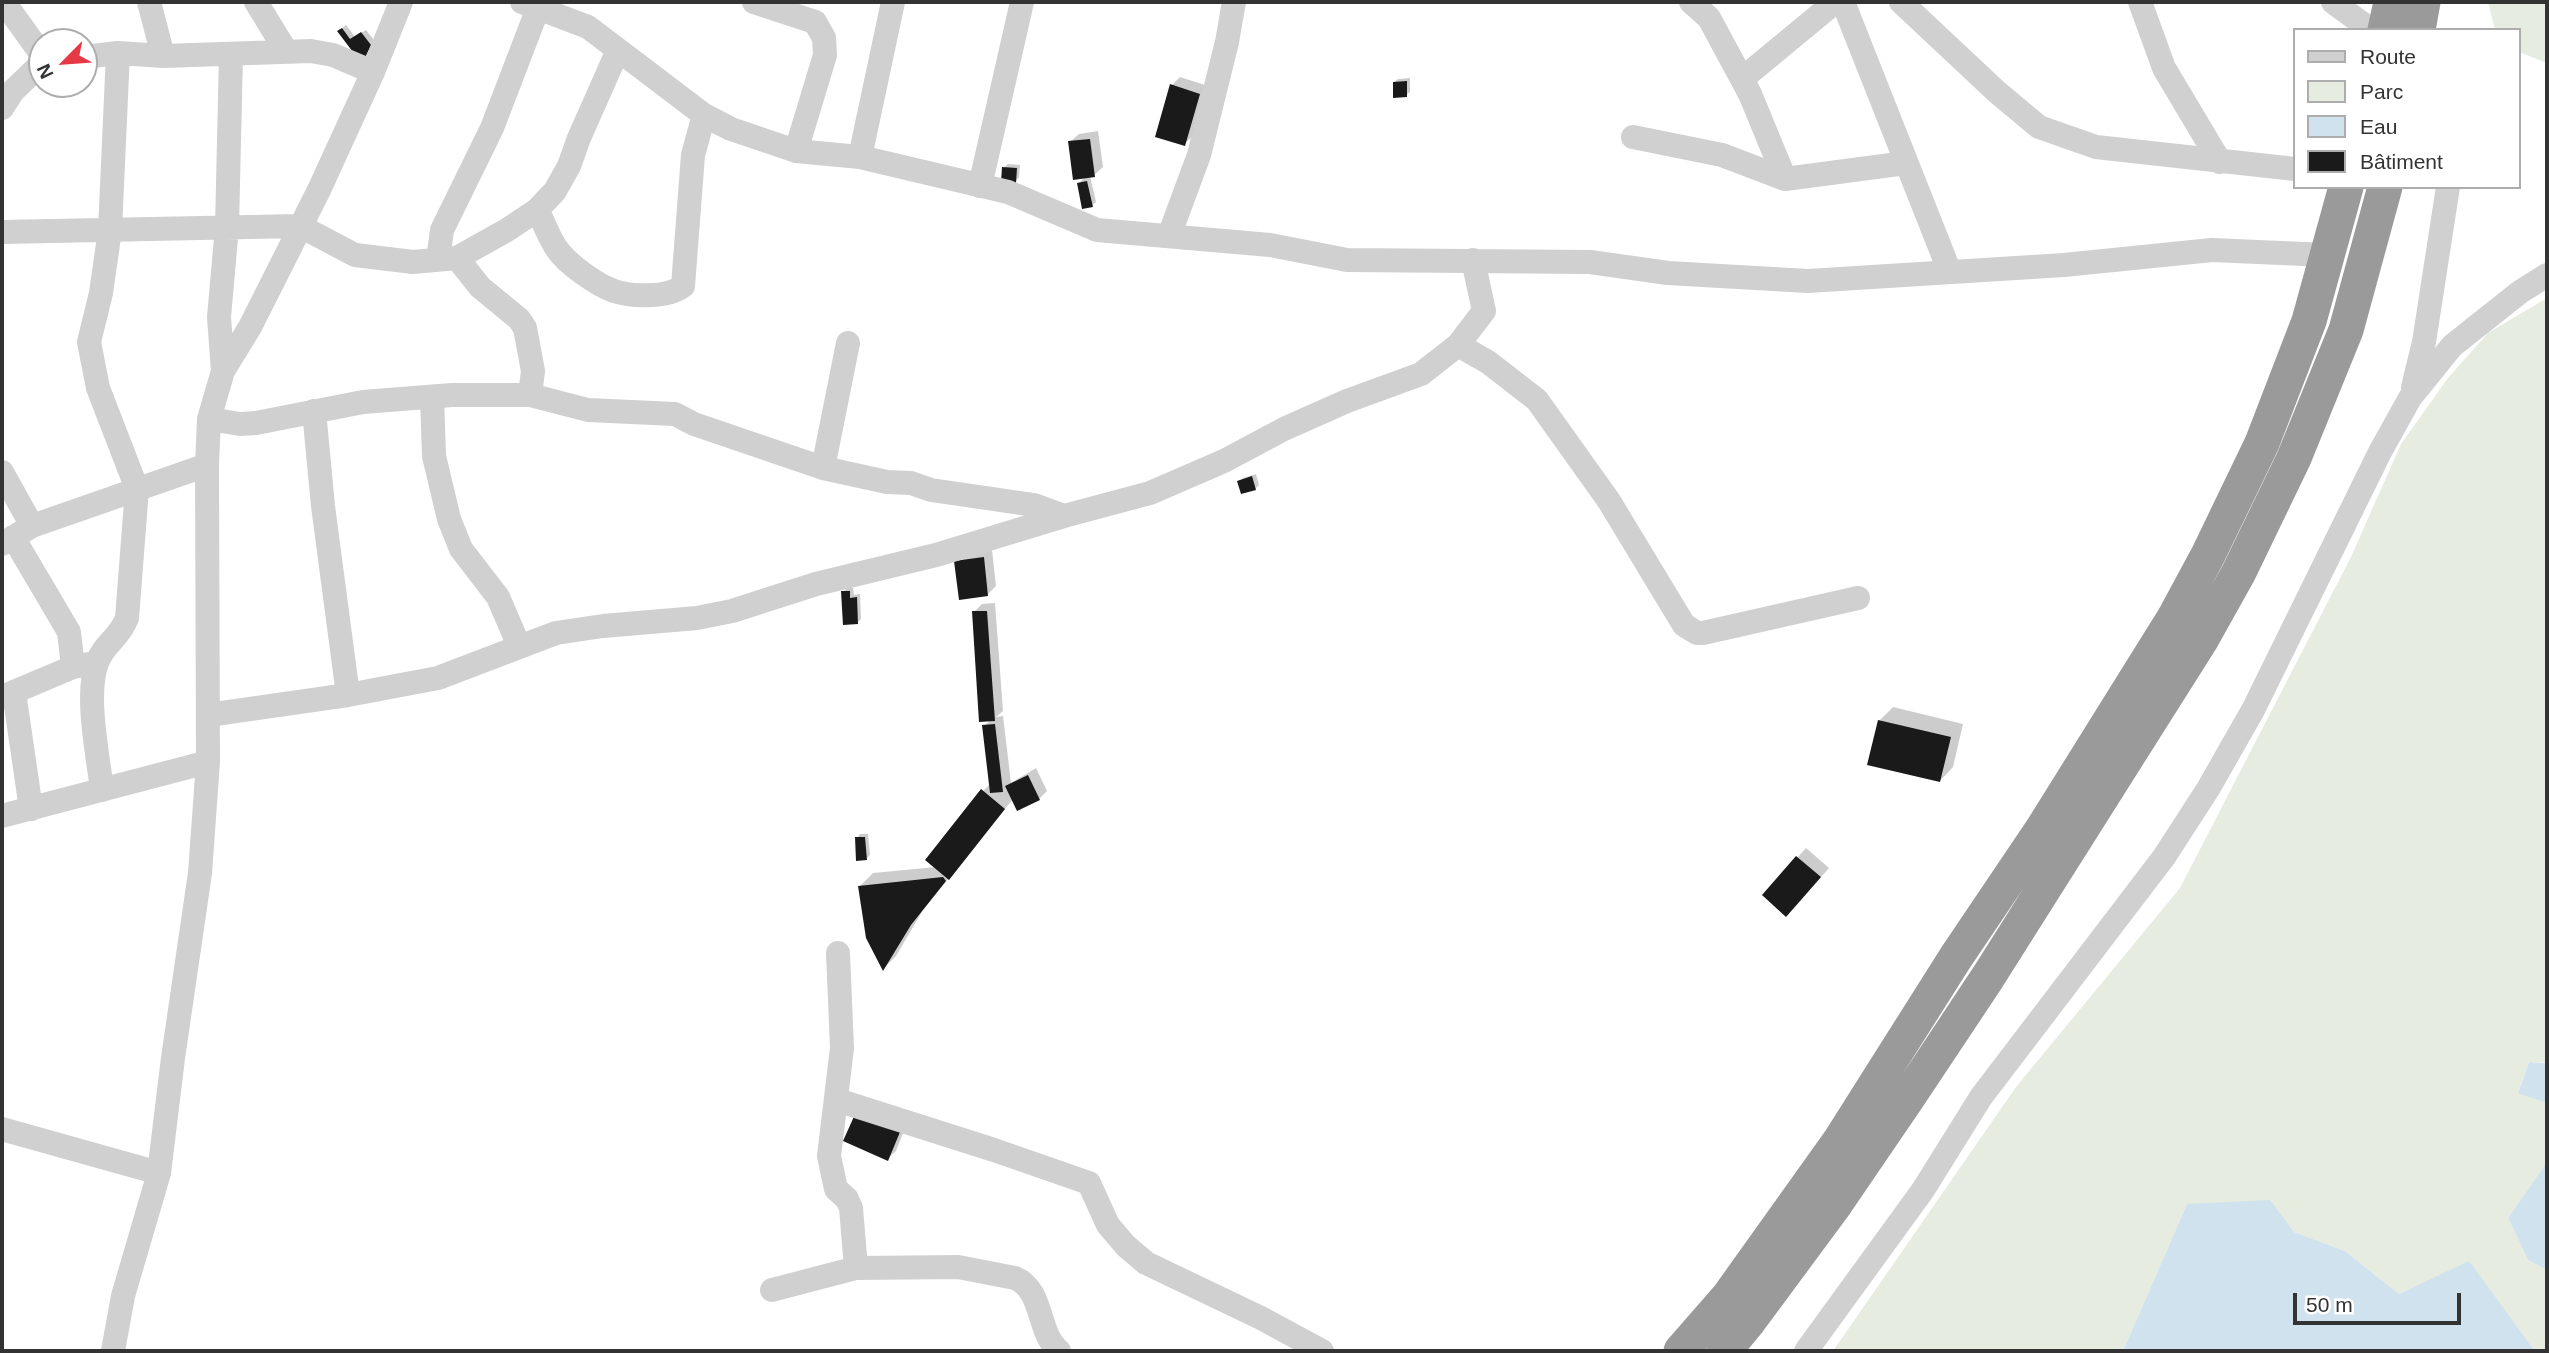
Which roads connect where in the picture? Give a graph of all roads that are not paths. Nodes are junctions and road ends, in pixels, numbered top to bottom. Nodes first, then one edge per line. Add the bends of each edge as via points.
1 (4, 2) edge
2 (149, 2) edge
3 (256, 2) edge
4 (401, 2) edge
5 (754, 2) edge
6 (893, 2) edge
7 (1022, 2) edge
8 (1234, 2) edge
9 (1691, 2) edge
10 (1835, 2) edge
11 (1843, 2) edge
12 (1901, 2) edge
13 (2140, 2) edge
14 (2333, 2) edge
15 (2391, 2) edge
16 (2423, 2) edge
17 (530, 5) edge
18 (2368, 28) edge
19 (2385, 28) edge
20 (2418, 28) edge
21 (28, 35) edge
22 (618, 50) junction
23 (286, 51) junction
24 (118, 53) junction
25 (98, 55) edge
26 (231, 55) junction
27 (163, 56) junction
28 (373, 72) junction
29 (28, 77) edge
30 (1742, 79) junction
31 (2, 108) edge
32 (704, 115) junction
33 (1633, 137) dead end
34 (796, 150) junction
35 (860, 157) junction
36 (2220, 162) junction
37 (1906, 163) junction
38 (2294, 169) edge
39 (1784, 179) junction
40 (980, 186) junction
41 (2345, 189) edge
42 (2384, 189) edge
43 (2448, 189) edge
44 (537, 210) junction
45 (300, 226) junction
46 (227, 227) junction
47 (110, 230) junction
48 (2, 232) edge
49 (1169, 236) junction
50 (2327, 255) junction
51 (448, 259) junction
52 (1473, 260) junction
53 (1949, 270) junction
54 (2547, 275) edge
55 (848, 343) dead end
56 (1458, 345) junction
57 (223, 371) junction
58 (530, 395) junction
59 (432, 397) junction
60 (2410, 398) junction
61 (314, 411) junction
62 (209, 419) junction
63 (206, 465) junction
64 (823, 468) junction
65 (2, 472) edge
66 (137, 489) junction
67 (1064, 516) junction
68 (16, 536) edge
69 (1858, 598) dead end
70 (519, 646) junction
71 (85, 665) junction
72 (8, 694) edge
73 (348, 695) junction
74 (208, 715) junction
75 (208, 762) junction
76 (102, 790) junction
77 (31, 809) junction
78 (2, 816) edge
79 (838, 953) dead end
80 (837, 1100) junction
81 (2, 1129) edge
82 (159, 1173) junction
83 (856, 1268) junction
84 (772, 1290) dead end
85 (113, 1351) edge
86 (1059, 1351) edge
87 (1322, 1351) edge
88 (1681, 1351) edge
89 (1724, 1351) edge
90 (1806, 1351) edge

1 - 21 street
2 - 27 street
3 - 23 street
4 - 28 street
5 - 34 street via 815,22 824,38 825,55
6 - 35 street
7 - 40 street
8 - 49 street via 1199,155
9 - 30 street via 1709,18
10 - 30 street
11 - 37 street
12 - 36 street via 2039,127 2096,147
13 - 36 street via 2164,68
14 - 18 street
15 - 19 highway
16 - 20 highway
17 - 22 street via 588,27
17 - 51 street via 492,128 442,230
22 - 32 street
22 - 44 street via 569,166
23 - 26 street
23 - 28 street via 333,55
24 - 25 street
24 - 27 street
24 - 47 street
26 - 27 street
26 - 46 street
28 - 45 street
29 - 31 street
30 - 39 street
32 - 34 street
32 - 44 street via 693,155 683,286 673,294 615,292 583,274 557,250
33 - 39 street via 1722,155
34 - 35 street
35 - 40 street
36 - 38 street
37 - 39 street
37 - 53 street
40 - 49 street via 1008,192 1097,230
41 - 50 highway
42 - 89 highway via 2346,330 2294,458 2201,640 1916,1086 1836,1203
43 - 60 street via 2424,342
44 - 51 street
45 - 46 street
45 - 51 street via 355,255 414,262
45 - 57 street
46 - 47 street
46 - 57 street via 219,317
47 - 48 street
47 - 66 street via 89,342 97,388
49 - 52 street via 1270,245 1347,260
50 - 53 street via 2212,250 2064,265
50 - 88 highway via 2309,321 2262,443 2174,618 1839,1142 1729,1296
51 - 58 street via 525,328 533,371
52 - 53 street via 1590,262 1668,273 1808,281
52 - 56 street via 1484,311
54 - 60 street via 2452,346
55 - 64 street
56 - 67 street via 1421,374 1322,411 1224,461 1150,493
56 - 69 street via 1537,400 1609,501 1681,620 1697,634
57 - 62 street
58 - 59 street
58 - 64 street via 588,410 675,414
59 - 61 street
59 - 70 street via 434,456 449,519 461,549 498,597
60 - 90 street via 2253,710 2208,789 2164,857 1981,1097 1923,1190
61 - 62 street via 256,423
61 - 73 street
62 - 63 street
63 - 66 street
63 - 74 street
64 - 67 street via 1034,505
65 - 68 street
66 - 68 street
66 - 71 street via 127,618 122,632
67 - 70 street via 732,611 556,633
68 - 71 street
70 - 73 street via 438,678
71 - 72 street
71 - 76 street
72 - 77 street
73 - 74 street
74 - 75 street
75 - 76 street
75 - 82 street via 200,873
76 - 77 street
77 - 78 street
79 - 80 street via 842,1048
80 - 83 street via 829,1156 836,1189 851,1208
80 - 87 street via 1089,1183 1108,1225 1146,1262
81 - 82 street
82 - 85 street via 123,1296
83 - 84 street
83 - 86 street via 958,1267 1015,1278 1029,1290

